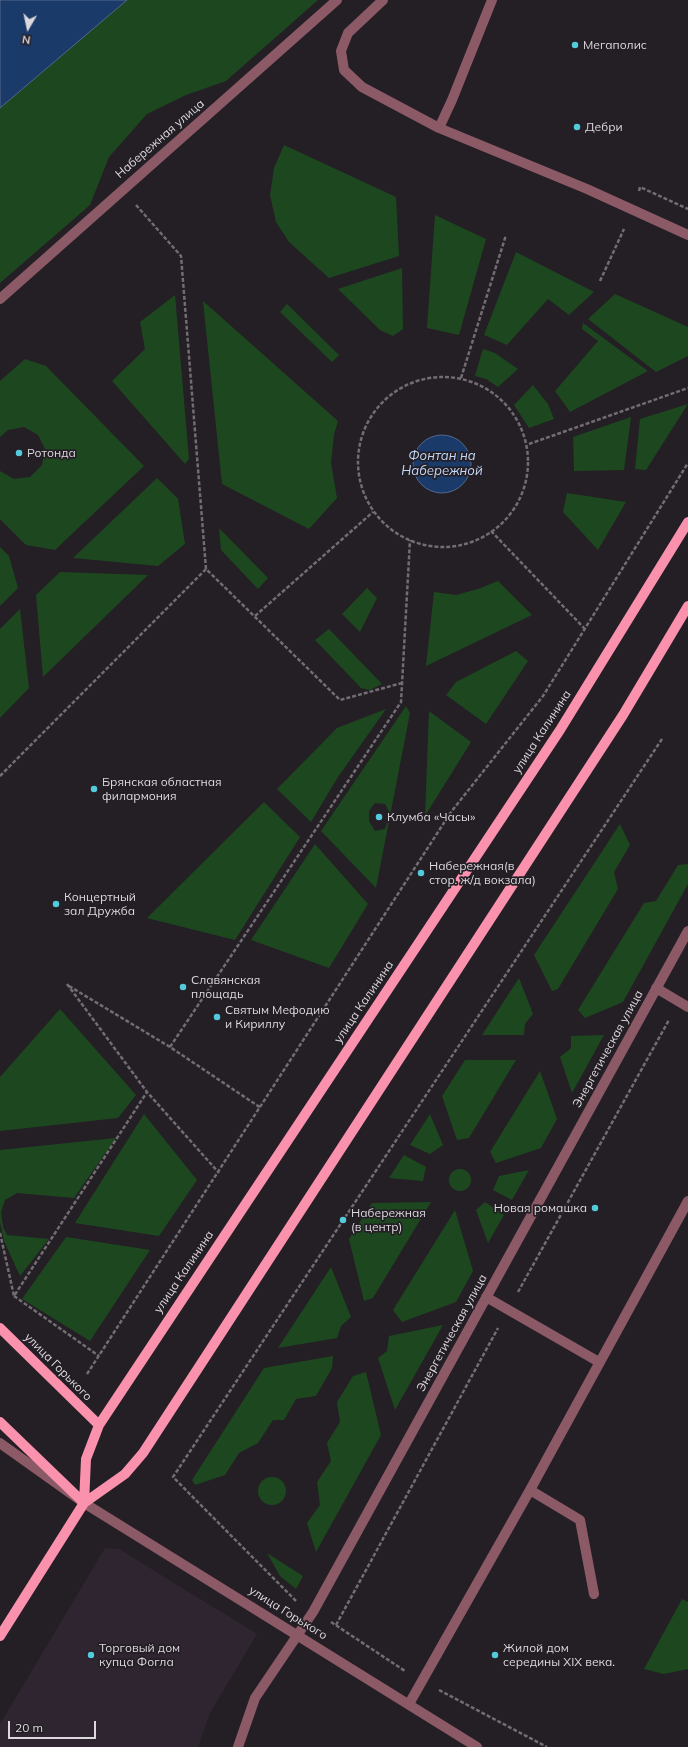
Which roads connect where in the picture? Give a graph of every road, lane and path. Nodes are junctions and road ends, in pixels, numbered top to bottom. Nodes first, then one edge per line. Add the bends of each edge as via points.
1 (338, 0) edge
2 (383, 0) edge
3 (492, 0) edge
4 (439, 128) junction
5 (122, 190) junction
6 (632, 209) junction
7 (688, 209) edge
8 (688, 234) edge
9 (506, 235) dead end
10 (600, 281) dead end
11 (0, 299) edge
12 (461, 378) junction
13 (688, 388) edge
14 (529, 444) junction
15 (688, 463) edge
16 (373, 512) junction
17 (688, 522) edge
18 (491, 531) junction
19 (410, 540) junction
20 (206, 569) junction
21 (688, 606) edge
22 (255, 616) junction
23 (585, 629) junction
24 (402, 683) junction
25 (662, 739) dead end
26 (0, 776) edge
27 (688, 931) edge
28 (656, 988) junction
29 (688, 1007) edge
30 (170, 1047) junction
31 (147, 1092) junction
32 (261, 1108) junction
33 (219, 1173) junction
34 (688, 1201) edge
35 (0, 1233) edge
36 (14, 1296) junction
37 (486, 1297) junction
38 (0, 1328) edge
39 (99, 1356) junction
40 (599, 1362) junction
41 (87, 1374) dead end
42 (0, 1422) edge
43 (99, 1425) junction
44 (0, 1443) edge
45 (530, 1490) junction
46 (84, 1503) junction
47 (594, 1594) dead end
48 (314, 1612) junction
49 (299, 1635) junction
50 (0, 1636) edge
51 (422, 1682) junction
52 (409, 1704) junction
53 (238, 1747) edge
54 (477, 1747) edge
55 (547, 1747) edge

1 - 5 street, Набережная улица
2 - 4 street via 348,33 341,51 344,70 362,87
3 - 4 street
4 - 6 street
5 - 11 street, Набережная улица
5 - 20 path via 181,256
6 - 7 path via 640,187
6 - 8 street
6 - 10 path
9 - 12 path
12 - 14 path via 492,392 513,413
12 - 16 path via 436,377 407,384 383,401 368,421 358,454 360,484
13 - 14 path
14 - 18 path via 528,478 512,513
15 - 23 path
16 - 19 path via 395,534
16 - 22 path
17 - 43 main road, улица Калинина via 560,730
18 - 19 path via 483,538 454,547 424,546
18 - 23 path
19 - 24 path
20 - 22 path
20 - 26 path
21 - 46 main road, улица Калинина via 619,722 143,1452 124,1474
22 - 24 path via 340,700
23 - 32 path via 543,696 451,812
24 - 30 path via 401,702
25 - 48 path via 173,1477 299,1605
27 - 28 street, Энергетическая улица
28 - 29 street
28 - 37 street, Энергетическая улица
30 - 31 path via 66,984
30 - 32 path
31 - 33 path
31 - 36 path
32 - 33 path
33 - 39 path
34 - 40 street
35 - 36 path
36 - 39 path
37 - 40 street
37 - 48 street, Энергетическая улица
38 - 43 main road, улица Горького
39 - 41 path
40 - 45 street
42 - 46 main road, улица Горького
43 - 46 main road, улица Калинина via 86,1459
44 - 46 street, улица Горького
45 - 47 street via 580,1520
45 - 51 street
46 - 49 street, улица Горького
46 - 50 main road, улица Калинина
48 - 49 street, Энергетическая улица
48 - 51 path
49 - 52 street, улица Горького
49 - 53 street, Энергетическая улица via 255,1698
51 - 52 street
51 - 55 path
52 - 54 street, улица Горького

